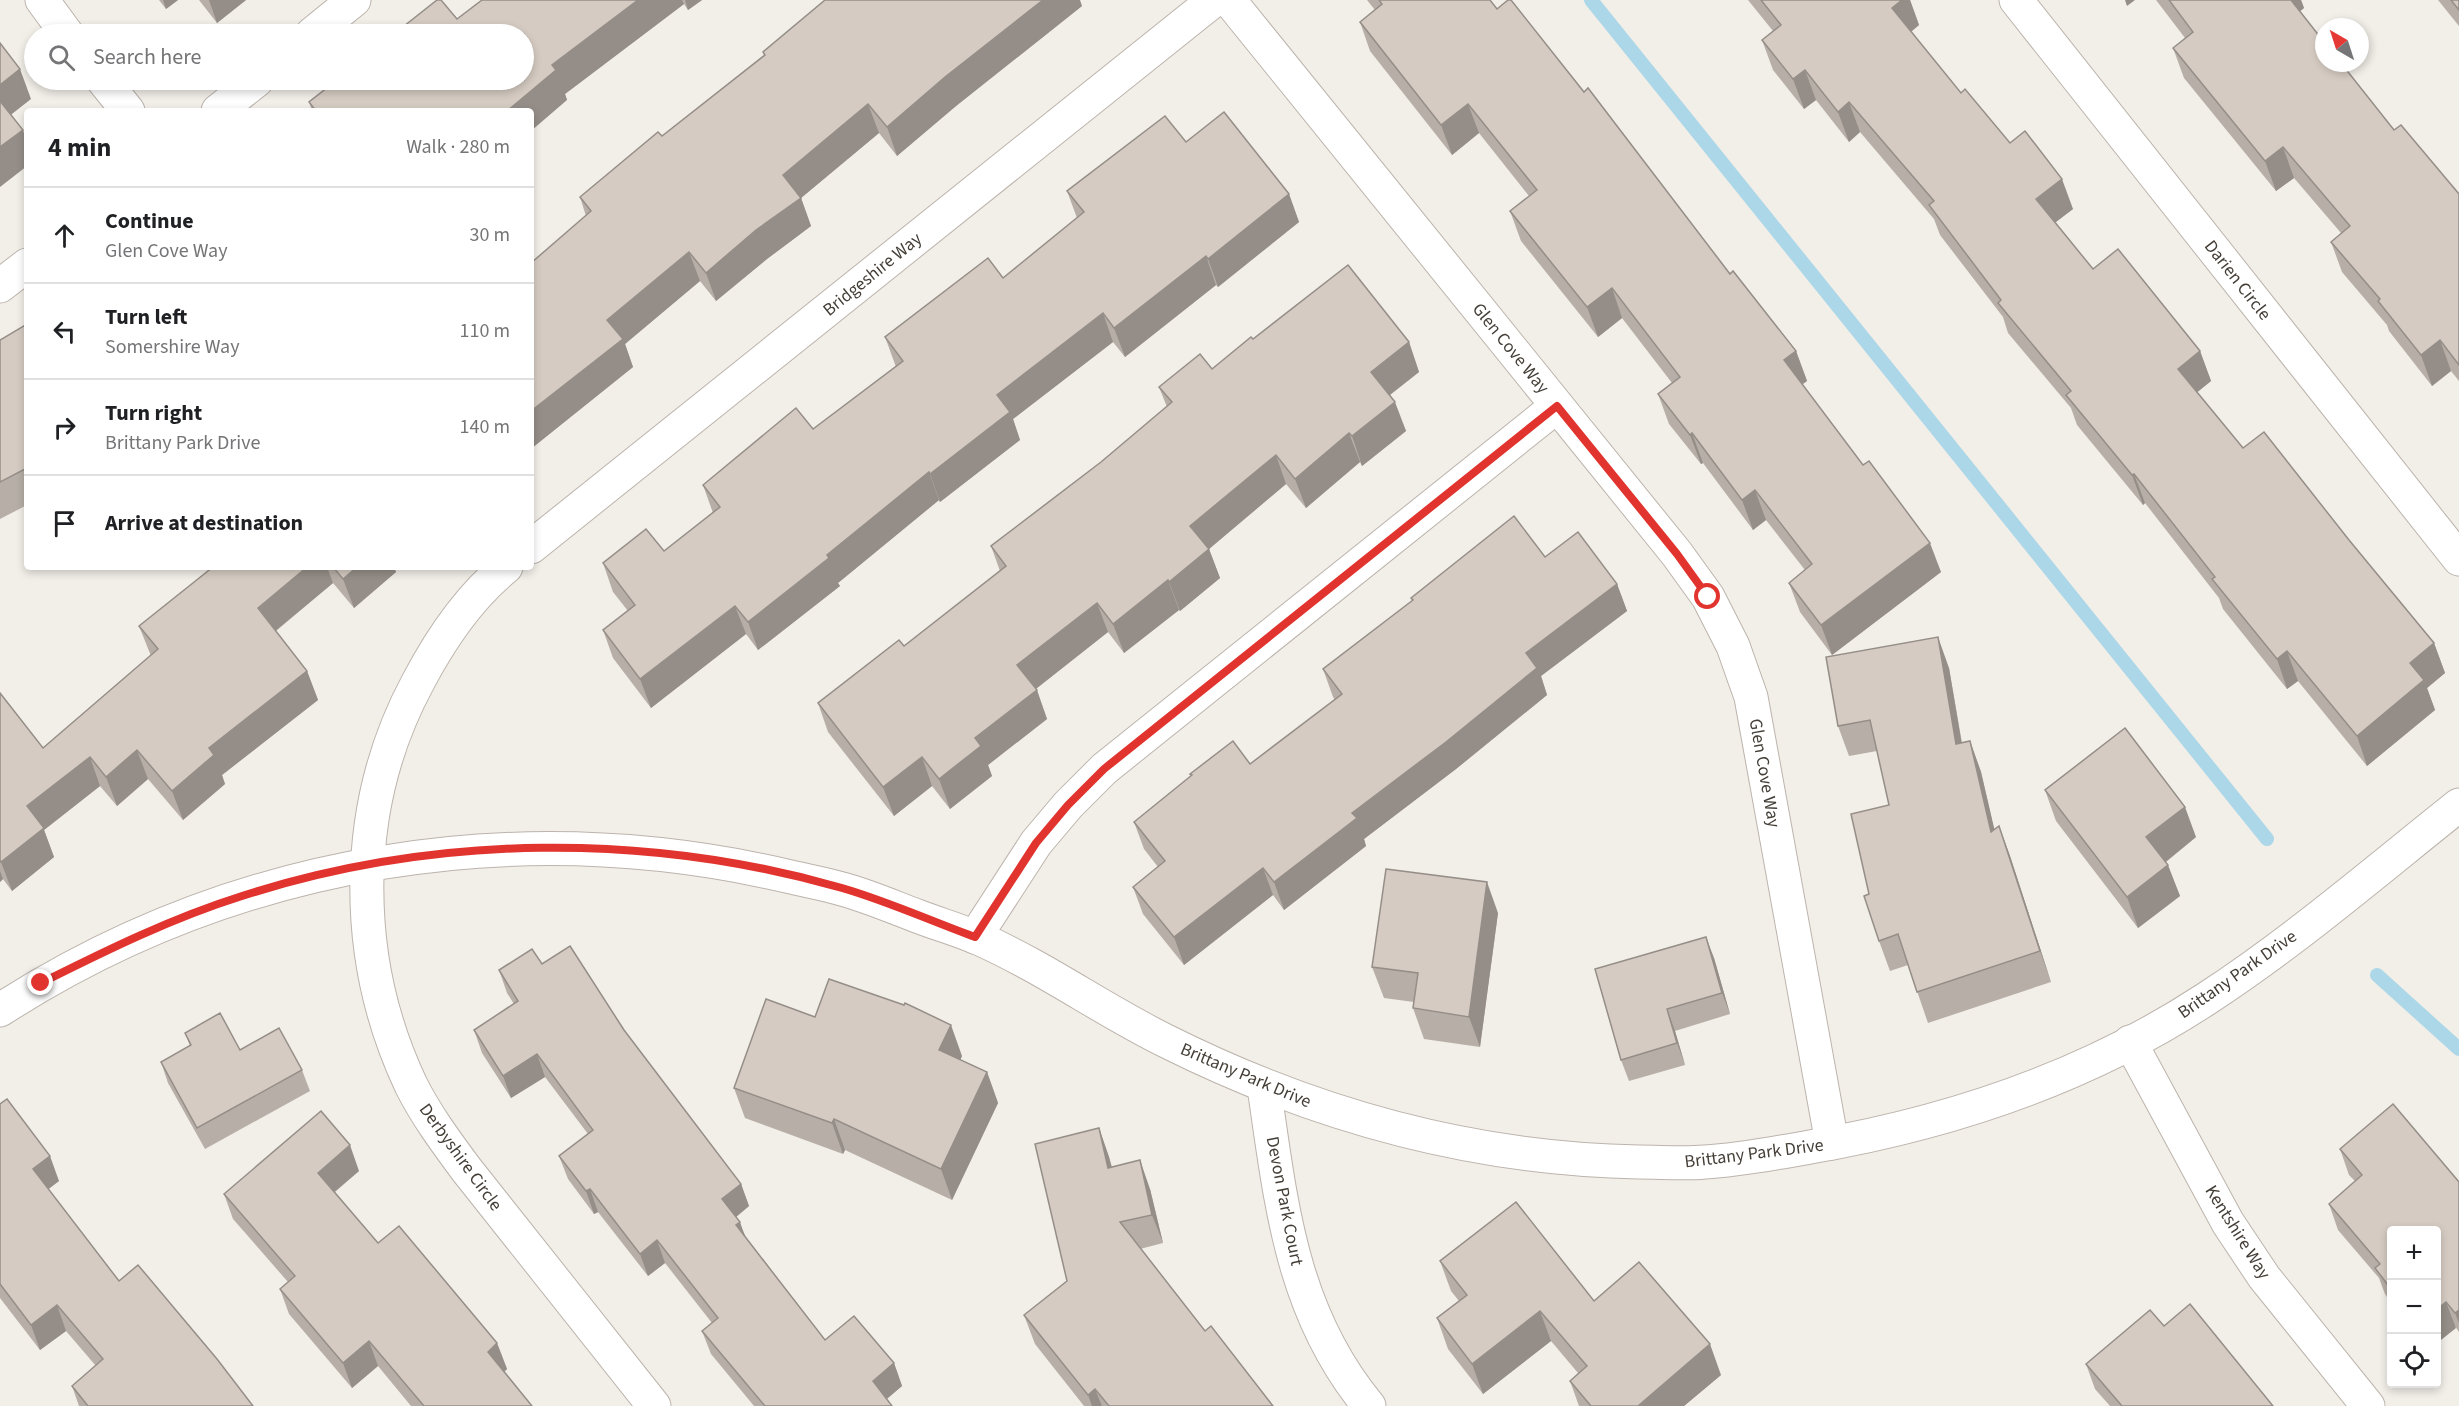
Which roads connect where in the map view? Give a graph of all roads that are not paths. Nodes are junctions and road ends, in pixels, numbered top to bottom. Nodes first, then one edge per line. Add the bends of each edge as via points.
1 (42, 0) edge
2 (354, 0) edge
3 (1214, 0) edge
4 (1230, 0) edge
5 (2016, 0) edge
6 (60, 24) edge
7 (324, 24) edge
8 (111, 90) edge
9 (244, 90) edge
10 (126, 108) edge
11 (222, 108) edge
12 (24, 268) edge
13 (0, 286) edge
14 (1557, 406) junction
15 (534, 545) edge
16 (2459, 559) edge
17 (503, 570) edge
18 (2459, 805) edge
19 (367, 864) junction
20 (975, 937) junction
21 (0, 1010) edge
22 (2130, 1042) junction
23 (1264, 1087) junction
24 (1832, 1143) junction
25 (654, 1406) edge
26 (1369, 1406) edge
27 (2368, 1406) edge

1 - 6 street
2 - 7 street
3 - 15 street, Bridgeshire Way
4 - 14 street, Glen Cove Way
5 - 16 street, Darien Circle
8 - 10 street
9 - 11 street
12 - 13 street
14 - 20 street via 1104,769 1036,843
14 - 24 street, Glen Cove Way via 1677,554 1708,597 1733,646 1751,697
17 - 19 street via 460,615 430,658 404,706 385,757 373,808
18 - 22 street, Brittany Park Drive via 2259,962 2203,1002
19 - 20 street, Brittany Park Drive via 523,847 631,850 738,864 843,889
19 - 21 street, Brittany Park Drive via 240,896 139,934 41,983
19 - 25 street, Derbyshire Circle via 368,932 376,985 412,1086 437,1130 466,1169
20 - 23 street, Brittany Park Drive via 1021,958 1163,1040
22 - 24 street, Brittany Park Drive via 2061,1076 1992,1103 1899,1130
22 - 27 street, Kentshire Way via 2228,1223 2264,1277
23 - 24 street, Brittany Park Drive via 1370,1123 1467,1145 1588,1161 1702,1163
23 - 26 street, Devon Park Court via 1292,1254 1309,1304 1333,1353

